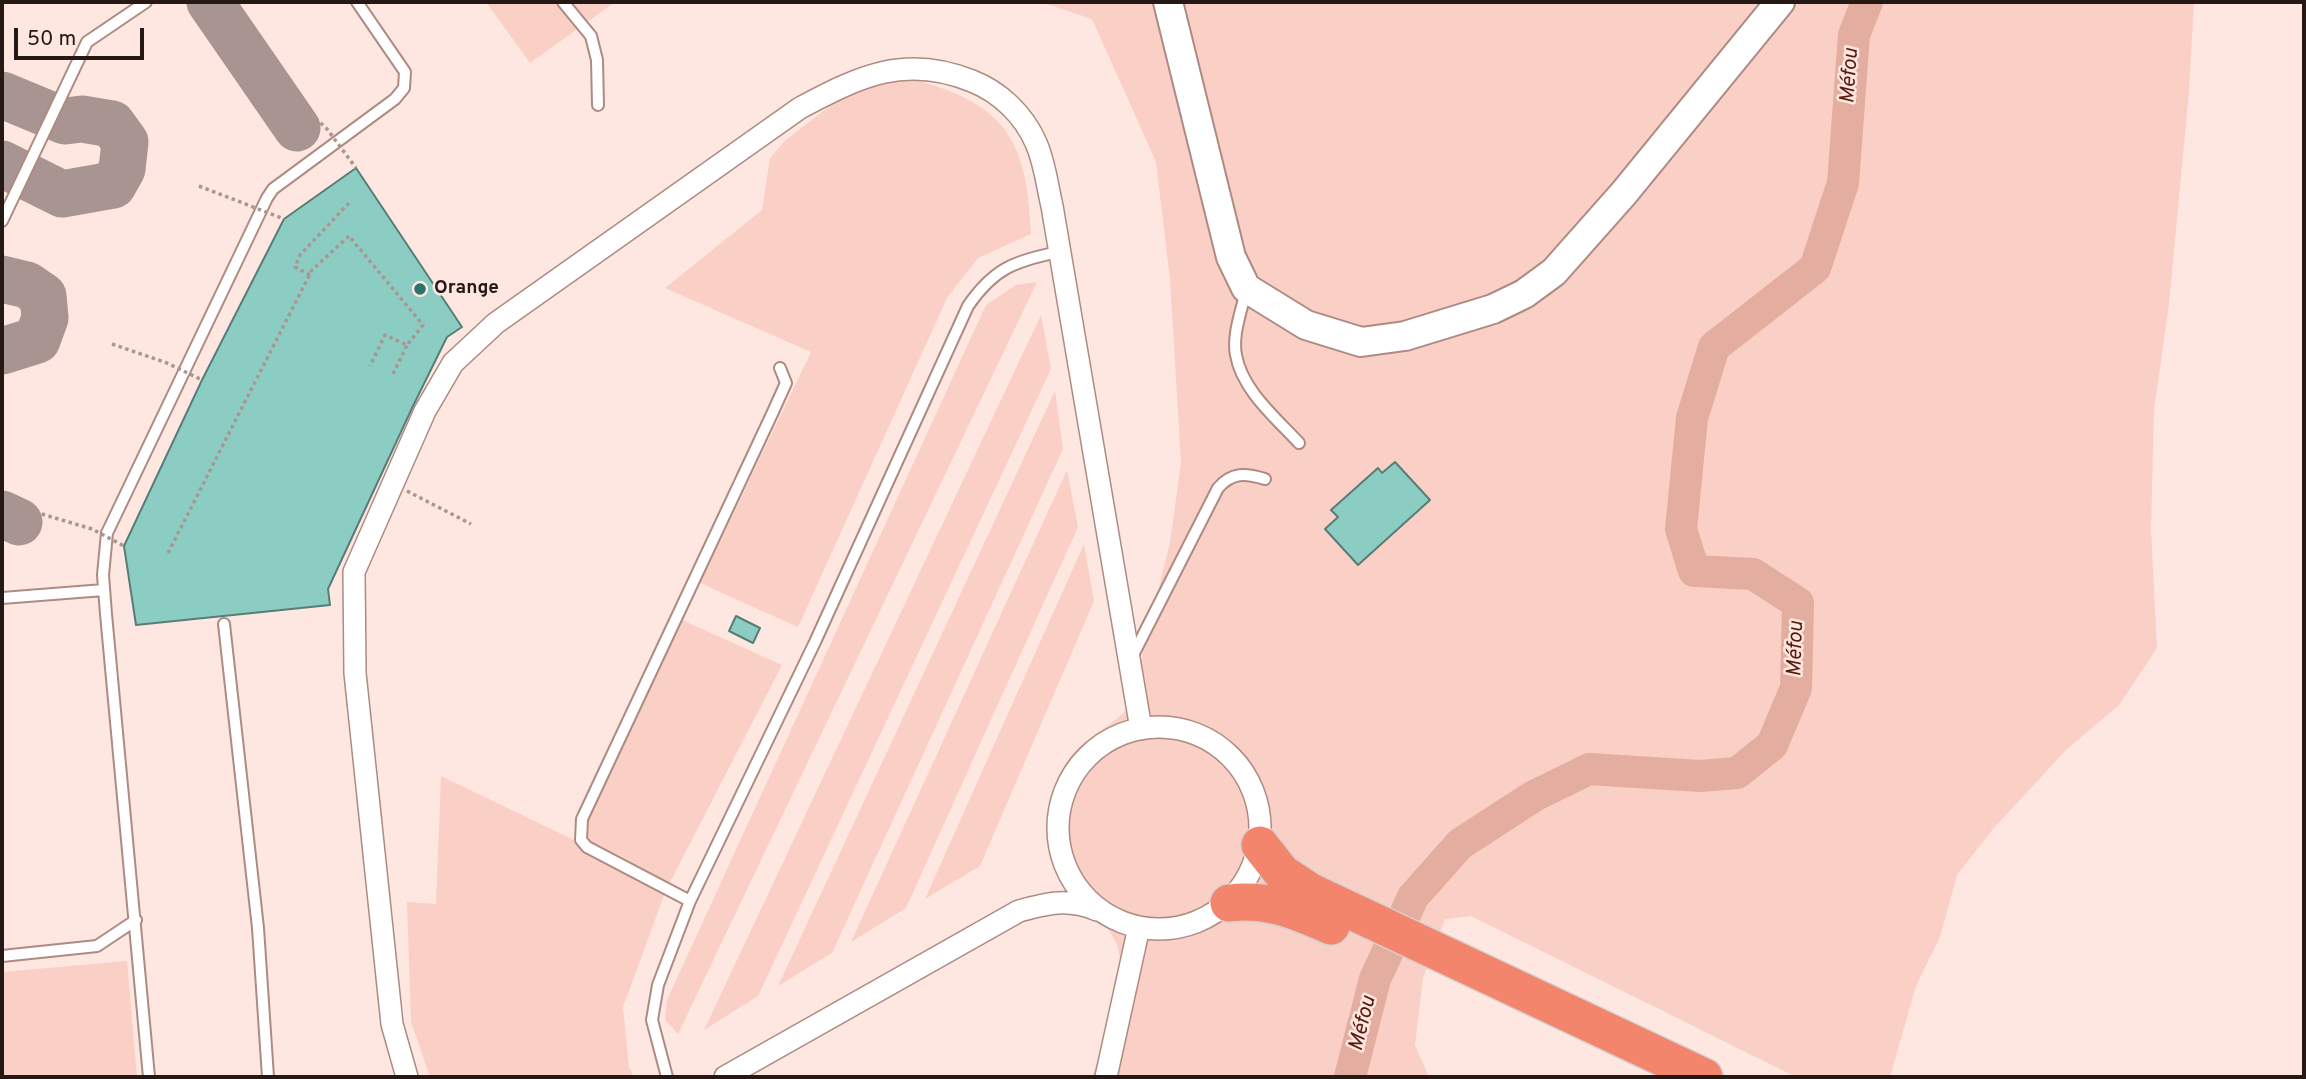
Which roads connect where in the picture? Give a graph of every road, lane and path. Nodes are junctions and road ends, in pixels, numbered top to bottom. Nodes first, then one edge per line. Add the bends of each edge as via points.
1 (146, 2) edge
2 (357, 2) edge
3 (563, 2) edge
4 (1168, 2) edge
5 (1780, 2) edge
6 (290, 94) dead end
7 (598, 105) dead end
8 (356, 168) dead end
9 (199, 186) dead end
10 (349, 203) dead end
11 (284, 219) dead end
12 (2, 221) edge
13 (1058, 252) junction
14 (310, 275) junction
15 (1246, 288) junction
16 (112, 344) dead end
17 (407, 345) junction
18 (370, 366) dead end
19 (780, 368) dead end
20 (393, 374) dead end
21 (202, 380) dead end
22 (1299, 443) dead end
23 (1265, 478) dead end
24 (391, 483) junction
25 (35, 512) dead end
26 (471, 524) dead end
27 (124, 546) dead end
28 (168, 553) dead end
29 (104, 590) junction
30 (2, 598) edge
31 (224, 624) dead end
32 (1130, 661) junction
33 (1141, 729) junction
34 (1260, 845) junction
35 (690, 901) junction
36 (1229, 902) junction
37 (1305, 902) junction
38 (1104, 913) junction
39 (136, 920) junction
40 (1139, 927) junction
41 (2, 956) edge
42 (1495, 990) junction
43 (149, 1077) edge
44 (268, 1077) edge
45 (407, 1077) edge
46 (667, 1077) edge
47 (725, 1077) edge
48 (1106, 1077) edge
49 (1654, 1077) edge
50 (1704, 1077) edge

1 - 12 lane via 87,42
2 - 29 lane via 405,72 404,88 267,198 107,533
3 - 7 lane via 591,36 597,60
4 - 15 main road via 1231,257
5 - 15 main road via 1625,193 1553,272 1524,295 1405,336 1362,342 1306,326
6 - 8 path, bridge via 327,129
9 - 11 path, bridge
10 - 14 path via 300,255 295,267
13 - 24 street via 1037,144 1010,104 986,87 936,69 913,67 849,82 800,108 496,323 453,363
13 - 32 street
13 - 35 lane via 1018,261 999,271 968,306 815,642
14 - 17 path via 349,236 423,325
14 - 28 path
15 - 22 lane via 1236,353 1242,376
16 - 21 path, bridge
17 - 18 path via 385,335
17 - 20 path
19 - 35 lane via 786,383 777,404 582,819 581,840 587,847
23 - 32 lane via 1246,473 1228,477 1218,488
24 - 26 path
24 - 45 street via 352,583 355,673 380,929 392,1024
25 - 27 path, bridge via 92,529
29 - 30 lane
29 - 39 lane
31 - 44 lane via 258,928
32 - 33 street
33 - 34 street via 1189,731 1215,743 1237,763 1253,788 1261,816
33 - 38 street via 1114,737 1085,758 1060,804 1058,840 1068,873
34 - 36 street via 1249,877
34 - 37 highway
35 - 46 lane via 658,985 652,1020
36 - 37 highway
36 - 40 street via 1187,925
37 - 42 highway
38 - 40 street
38 - 47 street via 1076,902 1053,902 1019,911
39 - 41 lane via 97,946
39 - 43 lane
40 - 48 street
42 - 49 highway
42 - 50 highway

